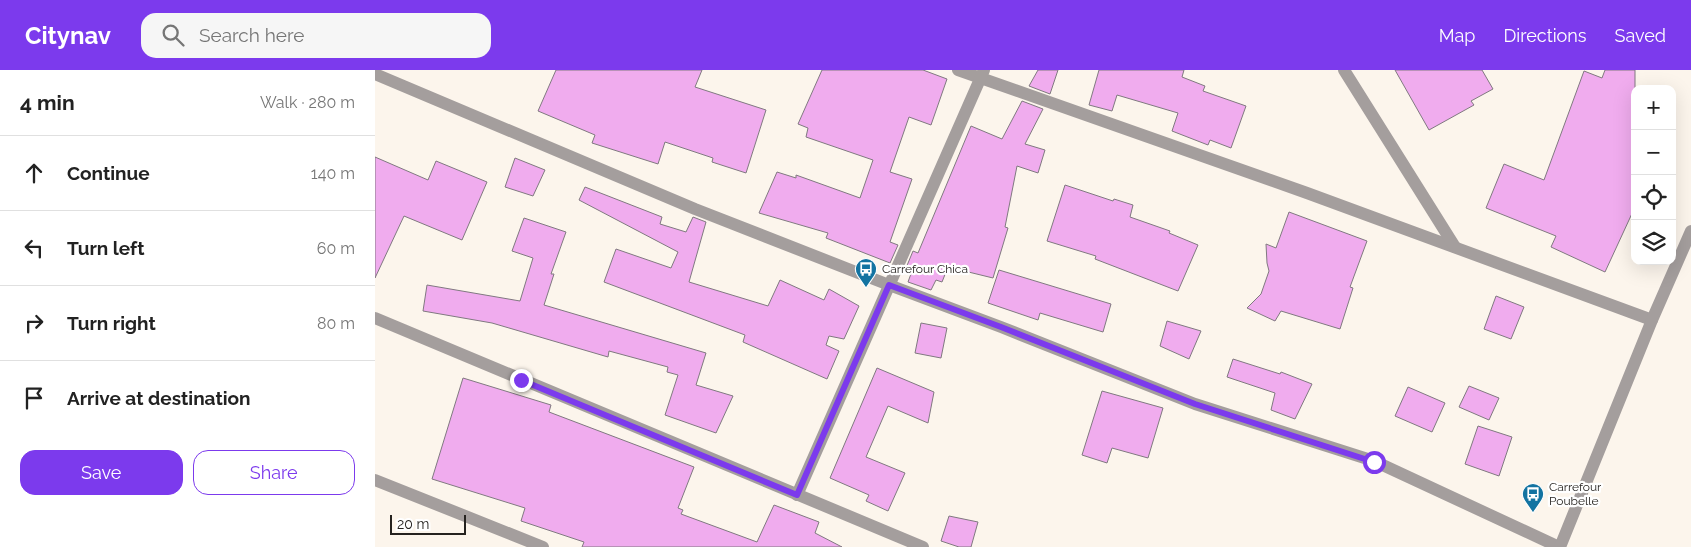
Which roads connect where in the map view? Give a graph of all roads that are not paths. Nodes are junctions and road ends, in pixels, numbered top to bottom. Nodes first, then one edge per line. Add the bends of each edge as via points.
1 (958, 70) edge
2 (1344, 70) edge
3 (375, 74) edge
4 (982, 74) edge
5 (1691, 232) edge
6 (1455, 247) junction
7 (889, 285) junction
8 (375, 318) edge
9 (1652, 320) junction
10 (375, 480) edge
11 (797, 495) junction
12 (543, 547) edge
13 (923, 547) edge
14 (1559, 547) edge

1 - 4 street
2 - 6 street
3 - 7 street via 695,209
4 - 6 street
4 - 7 street
5 - 9 street
6 - 9 street
7 - 11 street
7 - 14 street via 1195,404 1374,462
8 - 11 street
9 - 14 street
10 - 12 street
11 - 13 street

